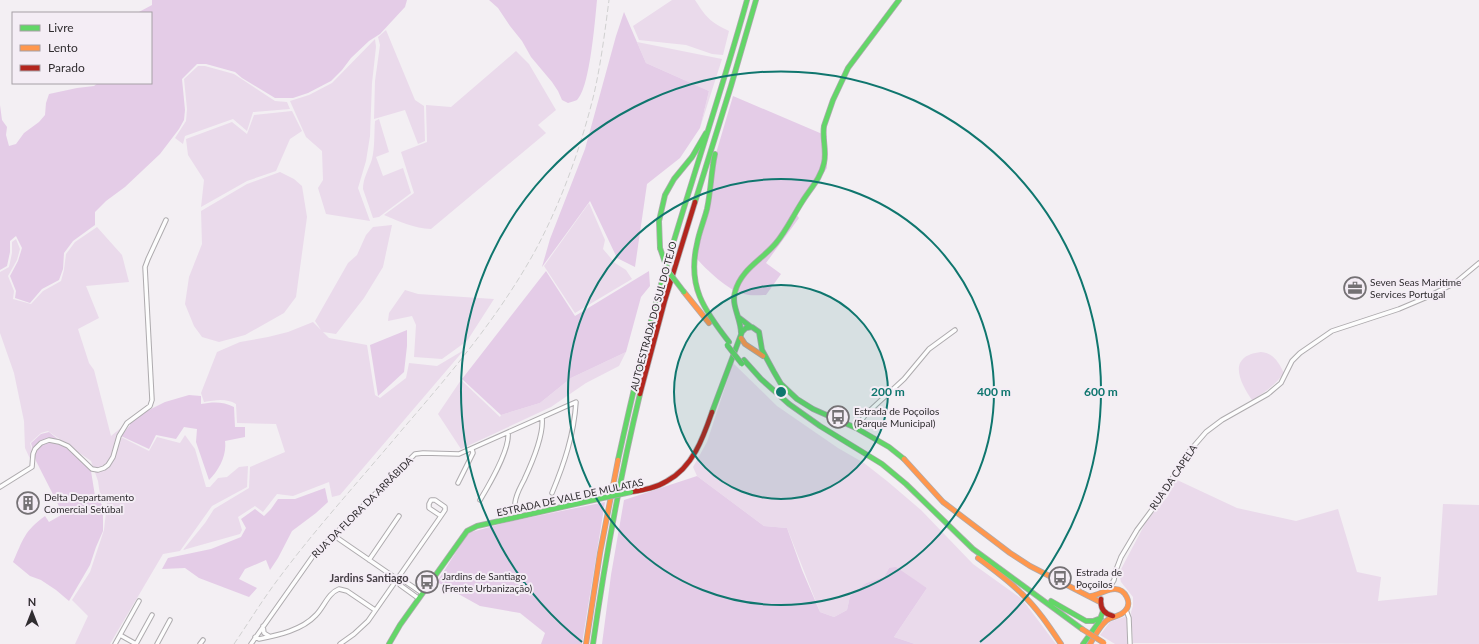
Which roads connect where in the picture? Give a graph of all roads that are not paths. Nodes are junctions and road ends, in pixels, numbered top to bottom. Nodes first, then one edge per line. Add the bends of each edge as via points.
1 (747, 0) edge
2 (756, 0) edge
3 (899, 0) edge
4 (739, 63) junction
5 (713, 119) junction
6 (166, 220) dead end
7 (1479, 263) edge
8 (736, 314) junction
9 (752, 327) junction
10 (955, 330) dead end
11 (741, 337) junction
12 (760, 341) junction
13 (728, 343) junction
14 (747, 347) junction
15 (734, 354) junction
16 (770, 365) junction
17 (542, 418) junction
18 (535, 421) junction
19 (856, 428) junction
20 (541, 429) junction
21 (508, 433) junction
22 (500, 436) junction
23 (506, 444) junction
24 (472, 449) junction
25 (30, 450) dead end
26 (465, 452) junction
27 (33, 458) junction
28 (470, 461) junction
29 (458, 484) dead end
30 (0, 487) edge
31 (552, 493) dead end
32 (480, 500) dead end
33 (515, 503) dead end
34 (399, 516) dead end
35 (441, 516) junction
36 (333, 535) junction
37 (369, 560) junction
38 (1002, 574) junction
39 (397, 579) junction
40 (1114, 580) junction
41 (416, 589) junction
42 (1119, 589) junction
43 (1108, 590) junction
44 (413, 594) junction
45 (1104, 594) junction
46 (420, 596) junction
47 (1087, 596) junction
48 (139, 601) dead end
49 (1100, 602) junction
50 (375, 610) junction
51 (1126, 610) junction
52 (1103, 611) junction
53 (152, 615) dead end
54 (1115, 616) junction
55 (1101, 618) junction
56 (170, 620) dead end
57 (263, 626) junction
58 (120, 635) junction
59 (255, 637) junction
60 (270, 637) junction
61 (115, 644) edge
62 (136, 644) edge
63 (157, 644) edge
64 (251, 644) edge
65 (340, 644) edge
66 (390, 644) edge
67 (586, 644) edge
68 (593, 644) edge
69 (1061, 644) edge
70 (1083, 644) edge
71 (1090, 644) edge
72 (1105, 644) edge
73 (1130, 644) edge

1 - 5 main road, AUTOESTRADA DO SUL DO TEJO
2 - 4 main road, AUTOESTRADA DO SUL DO TEJO
3 - 8 main road via 844,74 825,126 823,167 775,244 744,273 733,300
4 - 13 main road via 713,159 709,199 693,270 696,289 705,310
4 - 68 main road, AUTOESTRADA DO SUL DO TEJO via 687,226 653,345 612,526
5 - 13 main road, bridge via 663,200 658,224 660,248 668,271
5 - 67 main road, AUTOESTRADA DO SUL DO TEJO via 666,269 634,391 604,528
6 - 27 street via 145,267 152,400 150,406 126,423 113,457 108,465 101,469 92,469 72,449 54,440 38,445
7 - 40 street, RUA DA CAPELA via 1455,282 1426,298 1332,331 1292,361 1281,383 1268,394 1213,426 1189,450 1160,499 1140,526 1121,557
8 - 9 main road
8 - 11 main road via 741,326
9 - 11 main road via 744,330
9 - 12 main road via 759,332
10 - 19 street via 929,349 904,379 866,414
11 - 14 main road
11 - 15 main road, ESTRADA DE VALE DE MULATAS
12 - 14 main road via 756,346
12 - 16 main road
13 - 38 main road, bridge via 768,391 794,413 895,479 959,542
14 - 15 main road
14 - 16 main road via 761,354
15 - 46 main road, ESTRADA DE VALE DE MULATAS, bridge via 702,439 680,472 654,488 470,528 463,534
16 - 19 main road via 781,384 797,399
17 - 18 street, RUA DA FLORA DA ARRÁBIDA
17 - 20 street
17 - 31 street, RUA DA FLORA DA ARRÁBIDA via 576,402 568,451
18 - 20 street
18 - 21 street, RUA DA FLORA DA ARRÁBIDA
19 - 47 main road via 898,454 943,502 1010,553
20 - 33 street
21 - 22 street, RUA DA FLORA DA ARRÁBIDA
21 - 23 street
22 - 23 street
22 - 24 street, RUA DA FLORA DA ARRÁBIDA
23 - 32 street via 495,473
24 - 26 street, RUA DA FLORA DA ARRÁBIDA
24 - 28 street
25 - 27 street
26 - 28 street
26 - 36 street, RUA DA FLORA DA ARRÁBIDA via 421,452 413,455
27 - 30 street via 32,467
28 - 29 street
34 - 37 street
35 - 35 street via 445,507 432,500 429,507
35 - 39 street
36 - 37 street
36 - 57 street, RUA DA FLORA DA ARRÁBIDA via 309,560
37 - 39 street
38 - 55 main road via 1083,620 1090,622
38 - 69 main road via 1034,606
38 - 72 main road, bridge
39 - 41 street
39 - 44 street via 400,585
39 - 50 street
40 - 42 street
40 - 43 street, RUA DA CAPELA
41 - 44 street
41 - 46 street
42 - 43 main road
42 - 51 main road via 1128,598
43 - 45 main road
44 - 46 street
45 - 47 main road
45 - 49 main road
46 - 66 main road, ESTRADA DE VALE DE MULATAS
47 - 49 main road
48 - 58 street
49 - 52 main road
50 - 60 street via 347,591 339,589 332,593 310,620
50 - 65 street via 364,626
51 - 54 main road via 1123,614
51 - 73 street via 1129,618
52 - 54 main road
52 - 55 main road
53 - 62 street
54 - 71 main road via 1105,621
55 - 70 main road
56 - 63 street
57 - 59 street, RUA DA FLORA DA ARRÁBIDA
57 - 60 street via 264,633
58 - 61 street
58 - 62 street
59 - 60 street
59 - 64 street, RUA DA FLORA DA ARRÁBIDA

